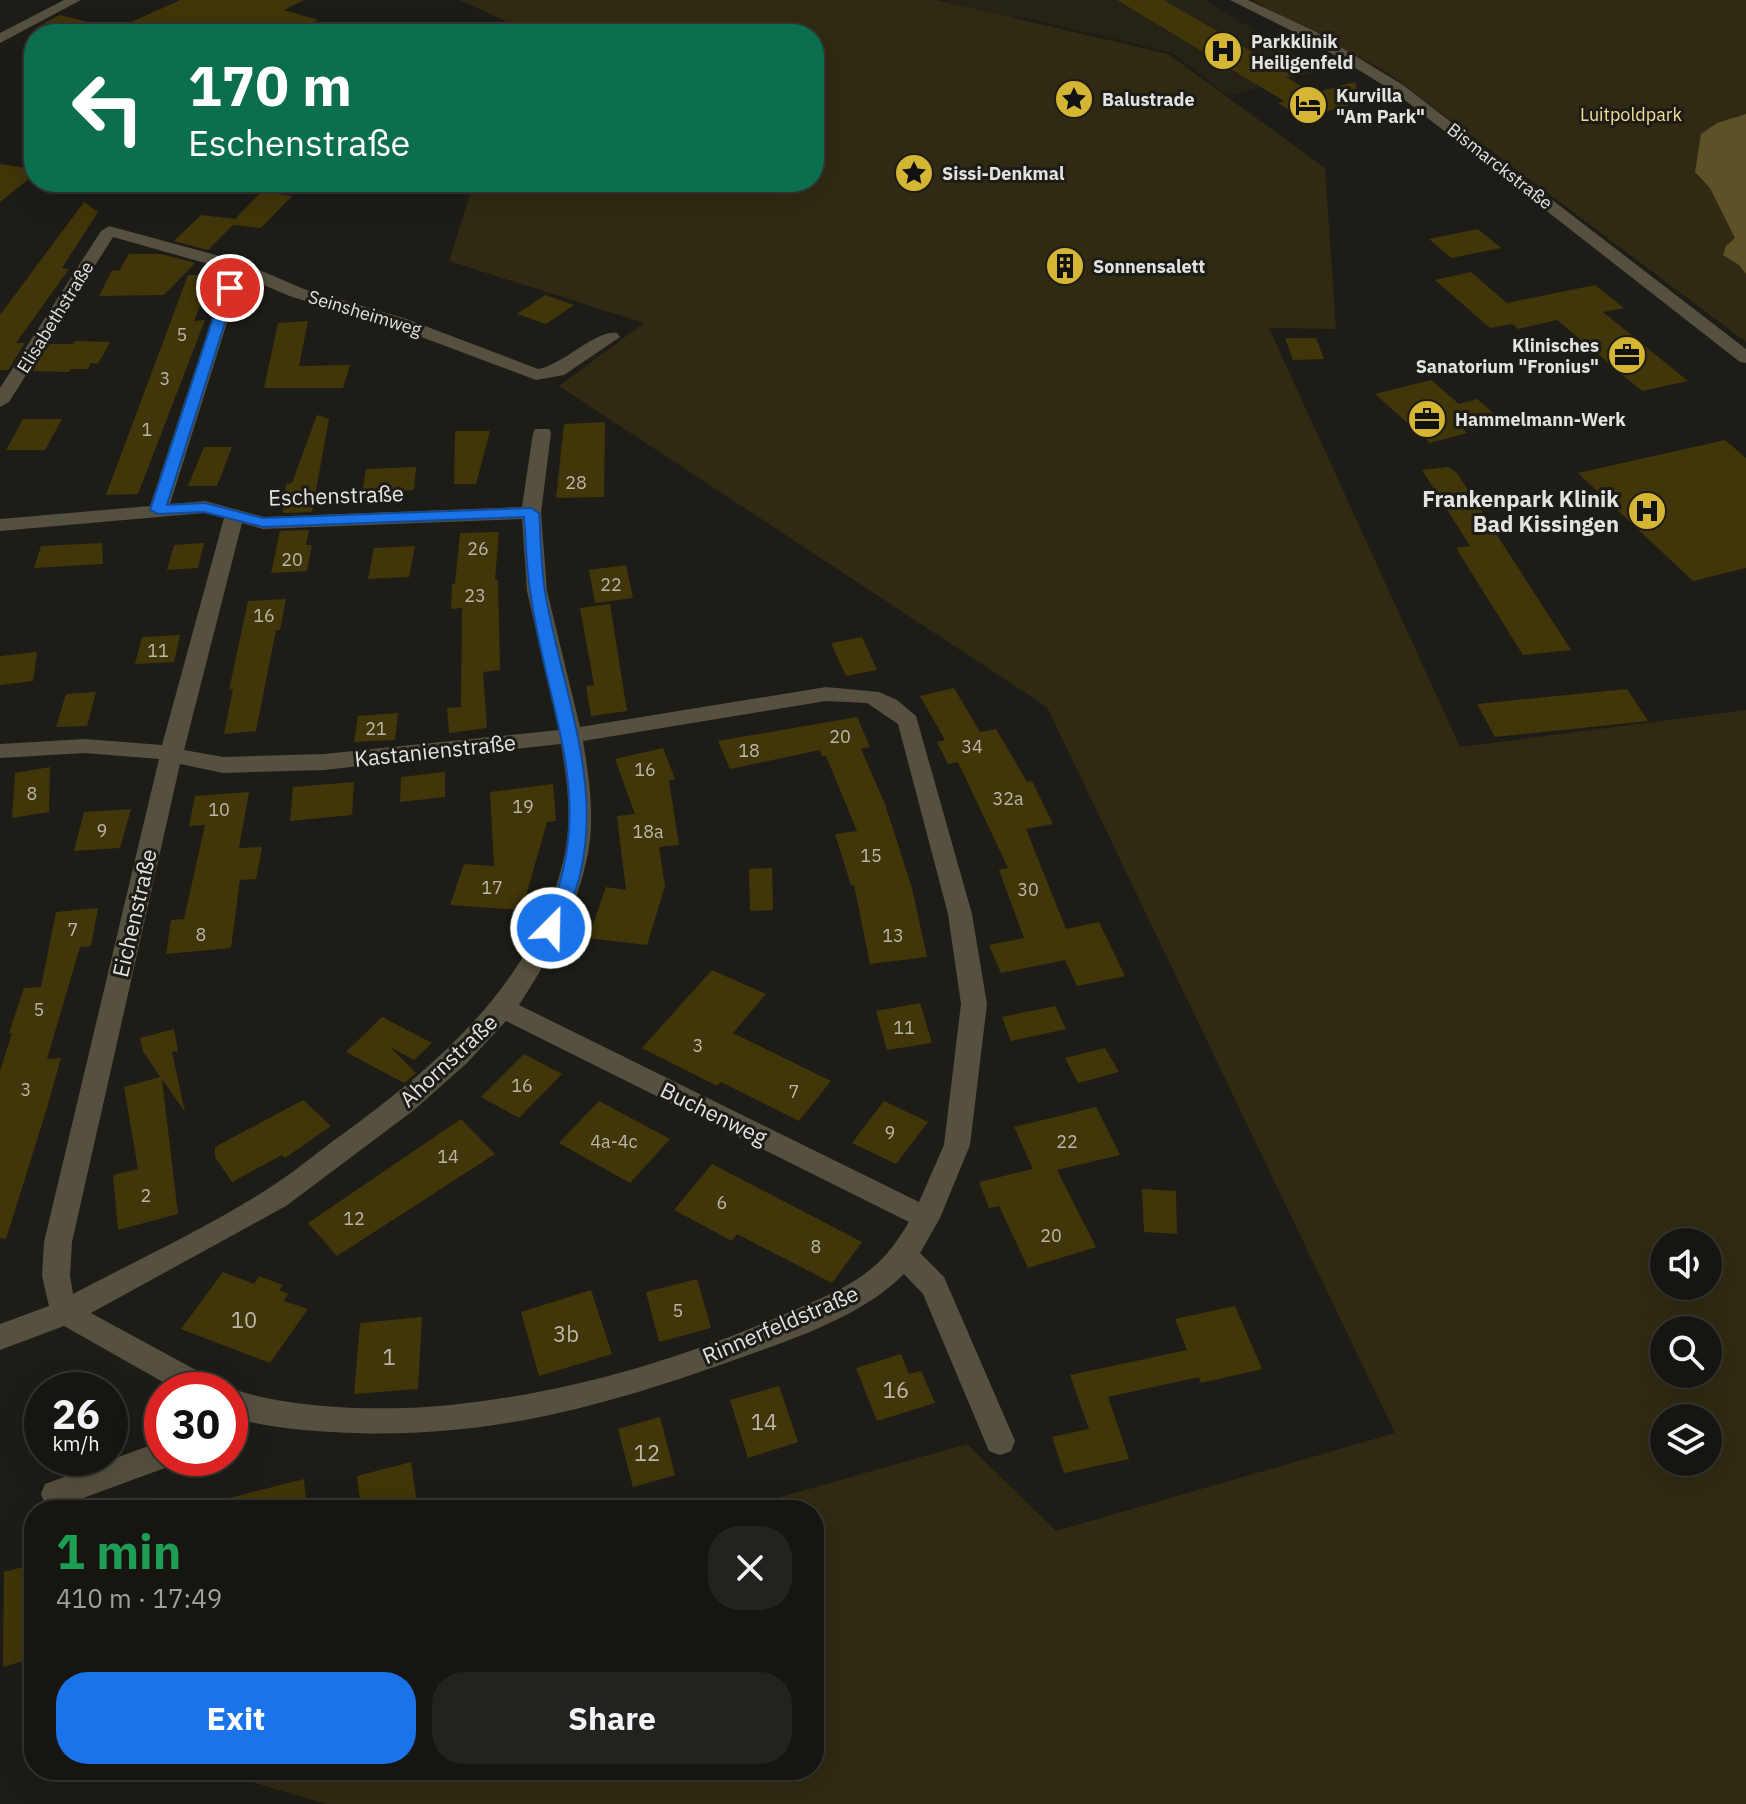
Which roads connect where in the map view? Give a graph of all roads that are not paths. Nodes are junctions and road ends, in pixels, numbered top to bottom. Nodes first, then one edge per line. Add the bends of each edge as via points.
1 (74, 0) edge
2 (1237, 0) edge
3 (28, 24) edge
4 (24, 26) edge
5 (0, 39) edge
6 (109, 231) joint
7 (230, 288) dead end
8 (611, 337) dead end
9 (1746, 358) edge
10 (0, 402) edge
11 (542, 433) dead end
12 (158, 510) junction
13 (531, 513) junction
14 (234, 516) junction
15 (0, 525) edge
16 (868, 694) joint
17 (571, 736) junction
18 (0, 751) edge
19 (171, 755) junction
20 (503, 1008) junction
21 (926, 1218) junction
22 (904, 1255) junction
23 (67, 1312) junction
24 (0, 1337) edge
25 (168, 1372) edge
26 (248, 1409) edge
27 (1000, 1441) dead end
28 (144, 1462) edge
29 (56, 1494) dead end

1 - 3 street
2 - 9 street, Bismarckstraße via 1311,35 1398,88
4 - 5 street
6 - 8 street, Seinsheimweg via 232,265 536,375 558,371
6 - 10 street, Elisabethstraße
7 - 12 street
11 - 13 street, Ahornstraße
12 - 14 street, Eschenstraße via 205,507
12 - 15 street, Eschenstraße
13 - 14 street, Eschenstraße via 263,523
13 - 17 street, Ahornstraße via 537,591
14 - 19 street, Eichenstraße
16 - 17 street, Kastanienstraße via 826,694
16 - 21 street, Rinnerfeldstraße via 893,705 908,721 960,914 974,1004 957,1145
17 - 19 street, Kastanienstraße via 274,765 223,765
17 - 20 street, Ahornstraße via 578,779 577,852 560,909
18 - 19 street, Kastanienstraße via 85,746
19 - 23 street, Eichenstraße via 58,1242 54,1282
20 - 21 street, Buchenweg
20 - 23 street, Ahornstraße via 405,1103 276,1198
21 - 22 street, Rinnerfeldstraße
22 - 26 street, Rinnerfeldstraße via 853,1297 760,1338 551,1404 390,1422
22 - 27 street via 934,1286
23 - 24 street, Ahornstraße
23 - 25 street
28 - 29 street

